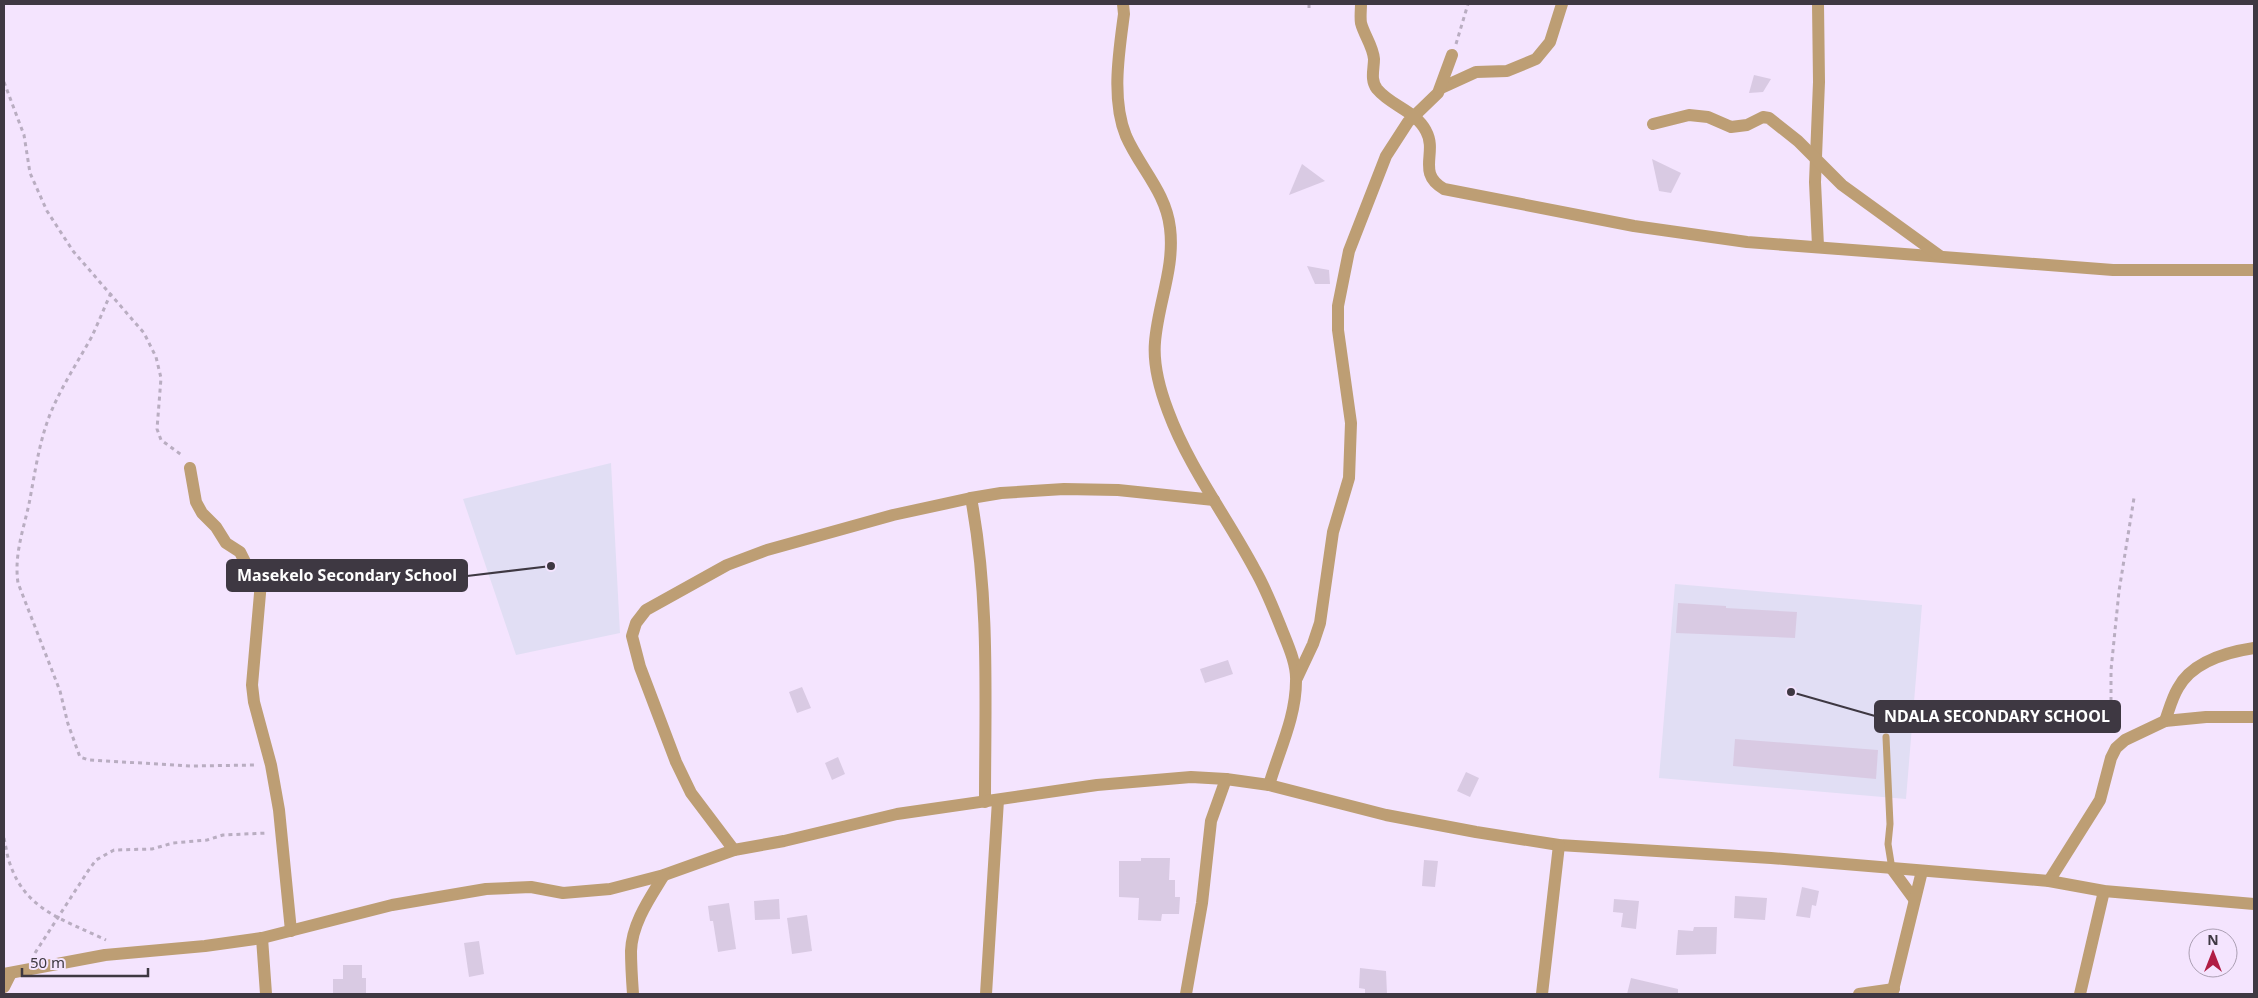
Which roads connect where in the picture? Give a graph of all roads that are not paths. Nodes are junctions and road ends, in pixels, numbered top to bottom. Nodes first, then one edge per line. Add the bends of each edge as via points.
1 (1123, 4) edge
2 (1361, 4) edge
3 (1562, 4) edge
4 (1818, 4) edge
5 (1452, 55) road end
6 (1441, 88) junction
7 (1413, 116) junction
8 (1653, 124) dead end
9 (1815, 157) junction
10 (1818, 246) junction
11 (1940, 256) junction
12 (2254, 270) edge
13 (190, 468) road end
14 (971, 498) junction
15 (1214, 500) junction
16 (2254, 648) edge
17 (1296, 678) junction
18 (2254, 717) edge
19 (2165, 721) junction
20 (1886, 737) dead end
21 (1226, 779) junction
22 (1269, 785) junction
23 (998, 800) junction
24 (985, 802) junction
25 (1559, 845) junction
26 (734, 850) junction
27 (1892, 869) junction
28 (1922, 871) junction
29 (664, 875) junction
30 (2049, 881) junction
31 (2104, 890) junction
32 (1914, 899) junction
33 (2254, 904) edge
34 (291, 931) junction
35 (262, 938) junction
36 (7, 974) edge
37 (4, 987) edge
38 (1893, 992) edge
39 (266, 994) edge
40 (633, 994) edge
41 (986, 994) edge
42 (1186, 994) edge
43 (1542, 994) edge
44 (1858, 994) edge
45 (2080, 994) edge

1 - 15 street via 1118,74 1121,121 1127,138 1163,200 1171,230 1171,261 1155,343 1159,384 1168,412
2 - 7 street via 1361,23 1374,59 1374,84 1381,93
3 - 6 street via 1550,42 1536,59 1507,71 1476,72
4 - 9 street via 1819,82
5 - 6 street
6 - 7 street via 1435,98
7 - 10 street via 1429,136 1429,173 1433,181 1444,189 1634,226 1747,242
7 - 17 street via 1386,156 1348,251 1341,284 1338,330 1350,422 1348,478 1333,532 1320,623
8 - 9 street via 1690,115 1737,126 1766,117
9 - 10 street
9 - 11 street via 1842,185
10 - 11 street
11 - 12 street via 2113,270
13 - 34 street via 196,502 202,513 226,542 240,552 250,572 261,582 252,685 256,713 271,765
14 - 15 street via 1064,489 1118,490
14 - 24 street via 982,566 986,654
14 - 26 street via 893,515 767,550 727,565 646,610 638,620 632,636 635,650 676,762 691,793
15 - 17 street via 1256,570 1271,602
16 - 19 street via 2222,655 2195,669 2178,687
17 - 22 street via 1291,715
18 - 19 street
19 - 30 street via 2125,740 2116,748 2100,800
20 - 27 lane via 1888,844
21 - 22 street
21 - 23 street via 1142,780
21 - 42 street via 1211,821
22 - 25 street via 1386,815
23 - 24 street
23 - 41 street
24 - 26 street via 897,814
25 - 27 street
25 - 43 street
26 - 29 street
27 - 28 street
27 - 32 street
28 - 30 street
28 - 32 street
29 - 34 street via 610,890 586,892 557,892 531,887 477,890 392,905
29 - 40 street via 646,905 633,938
30 - 31 street
31 - 33 street
31 - 45 street
32 - 38 street
34 - 35 street
35 - 36 street via 105,955
35 - 39 street
36 - 37 street
38 - 44 street

